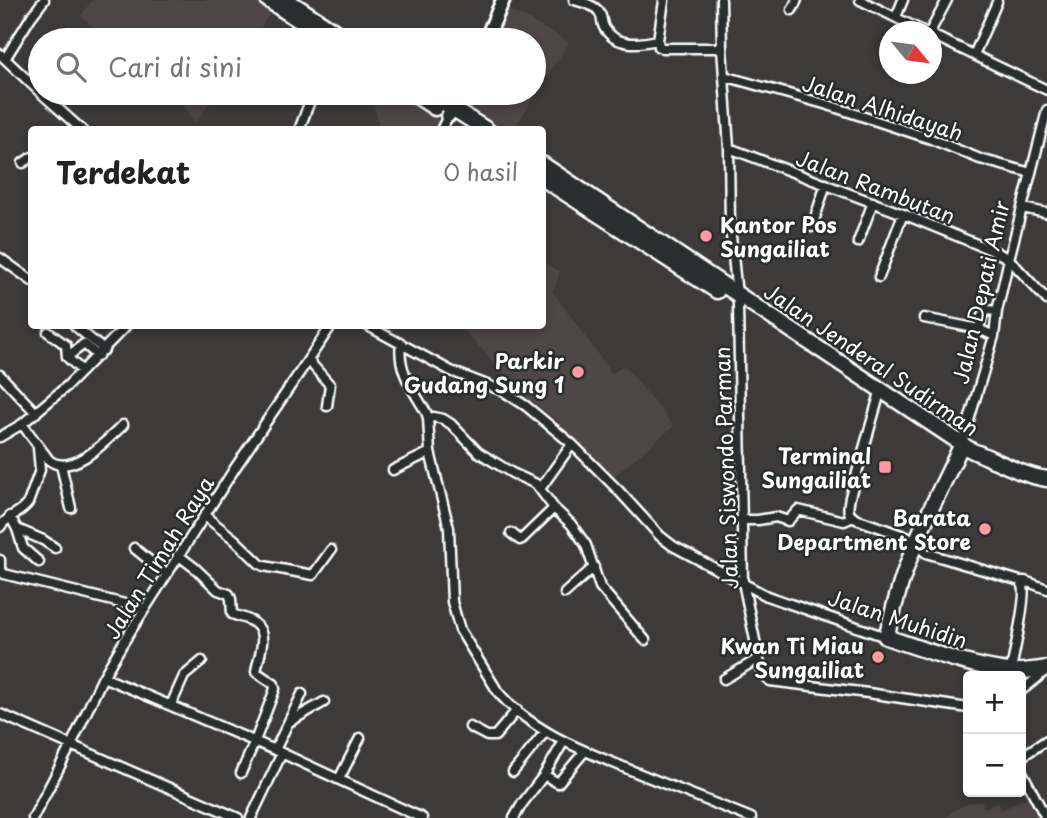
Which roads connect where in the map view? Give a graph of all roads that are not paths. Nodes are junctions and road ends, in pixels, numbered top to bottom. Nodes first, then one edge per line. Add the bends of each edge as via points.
1 (44, 0) edge
2 (268, 0) edge
3 (503, 0) edge
4 (574, 0) edge
5 (721, 0) edge
6 (797, 0) edge
7 (860, 0) edge
8 (903, 0) edge
9 (947, 0) edge
10 (290, 1) edge
11 (664, 1) edge
12 (997, 2) dead end
13 (792, 10) dead end
14 (896, 17) junction
15 (904, 21) edge
16 (936, 21) edge
17 (311, 28) edge
18 (330, 28) edge
19 (491, 28) edge
20 (942, 39) edge
21 (657, 40) junction
22 (722, 48) junction
23 (974, 55) junction
24 (3, 56) edge
25 (724, 76) junction
26 (28, 80) edge
27 (1047, 90) edge
28 (55, 105) edge
29 (308, 105) edge
30 (429, 105) edge
31 (1047, 110) edge
32 (447, 118) edge
33 (72, 120) junction
34 (68, 126) edge
35 (77, 126) edge
36 (301, 126) edge
37 (474, 126) edge
38 (729, 148) junction
39 (28, 160) edge
40 (23, 163) dead end
41 (546, 167) edge
42 (1031, 173) junction
43 (546, 181) edge
44 (825, 184) junction
45 (873, 202) junction
46 (1022, 208) junction
47 (1047, 213) edge
48 (903, 214) junction
49 (812, 227) dead end
50 (858, 242) dead end
51 (0, 258) edge
52 (1009, 259) junction
53 (879, 277) dead end
54 (28, 278) edge
55 (737, 300) junction
56 (1047, 300) edge
57 (997, 311) junction
58 (924, 318) dead end
59 (78, 329) edge
60 (123, 329) edge
61 (329, 329) edge
62 (374, 329) edge
63 (979, 329) junction
64 (48, 332) dead end
65 (994, 336) junction
66 (401, 343) junction
67 (101, 353) junction
68 (67, 357) junction
69 (308, 360) junction
70 (82, 371) junction
71 (0, 375) edge
72 (879, 396) junction
73 (327, 407) dead end
74 (36, 413) junction
75 (428, 418) junction
76 (22, 424) junction
77 (122, 425) dead end
78 (0, 437) edge
79 (572, 443) junction
80 (38, 444) junction
81 (964, 448) junction
82 (430, 452) junction
83 (61, 465) junction
84 (393, 470) dead end
85 (1047, 479) edge
86 (540, 489) junction
87 (71, 508) dead end
88 (554, 508) junction
89 (10, 516) junction
90 (205, 516) junction
91 (853, 517) junction
92 (740, 520) junction
93 (0, 527) edge
94 (17, 529) junction
95 (511, 533) dead end
96 (916, 543) junction
97 (55, 548) dead end
98 (134, 548) dead end
99 (331, 550) dead end
100 (178, 555) junction
101 (0, 560) edge
102 (39, 562) dead end
103 (594, 567) junction
104 (166, 574) junction
105 (1020, 581) junction
106 (743, 582) junction
107 (1047, 589) edge
108 (565, 593) dead end
109 (145, 609) junction
110 (886, 637) junction
111 (645, 640) dead end
112 (758, 659) junction
113 (202, 661) dead end
114 (1047, 668) edge
115 (1000, 671) edge
116 (1012, 671) edge
117 (1026, 672) edge
118 (103, 677) junction
119 (724, 679) dead end
120 (1026, 687) edge
121 (302, 694) dead end
122 (324, 702) dead end
123 (171, 705) junction
124 (963, 707) edge
125 (517, 710) junction
126 (1, 717) edge
127 (289, 722) junction
128 (470, 727) dead end
129 (545, 732) junction
130 (360, 738) dead end
131 (1047, 740) edge
132 (255, 741) junction
133 (564, 741) junction
134 (71, 745) junction
135 (585, 751) junction
136 (279, 752) junction
137 (1026, 754) edge
138 (513, 772) dead end
139 (241, 773) dead end
140 (544, 775) junction
141 (339, 779) junction
142 (1026, 780) edge
143 (733, 815) edge
144 (33, 818) edge
145 (238, 818) edge
146 (251, 818) edge
147 (422, 818) edge
148 (514, 818) edge
149 (751, 818) edge
150 (1046, 818) edge

1 - 24 street
2 - 17 highway
3 - 19 main road
4 - 21 street via 597,9 604,27 617,39 632,44
5 - 22 street, Jalan Siswondo Parman
6 - 13 street
7 - 14 street
8 - 14 street
9 - 16 street
10 - 18 highway
11 - 21 street
12 - 23 street
14 - 15 street
20 - 23 street
21 - 22 street via 663,48
22 - 25 street, Jalan Siswondo Parman
23 - 27 street
24 - 26 street
25 - 38 street, Jalan Siswondo Parman
25 - 42 street, Jalan Alhidayah
28 - 33 street
29 - 36 street
30 - 32 highway
31 - 42 street, Jalan Depati Amir
32 - 37 highway
33 - 34 street
33 - 35 street
38 - 44 street, Jalan Rambutan
38 - 55 street, Jalan Siswondo Parman
39 - 40 street
41 - 55 highway, Jalan Jenderal Sudirman via 682,256
42 - 46 street, Jalan Depati Amir
43 - 55 highway, Jalan Jenderal Sudirman
44 - 45 street, Jalan Rambutan
44 - 49 street
45 - 48 street, Jalan Rambutan
45 - 50 street
46 - 47 street
46 - 52 street, Jalan Depati Amir
48 - 52 street, Jalan Rambutan
48 - 53 street
51 - 54 street
52 - 56 street
52 - 57 street, Jalan Depati Amir
55 - 72 highway, Jalan Jenderal Sudirman
55 - 81 highway, Jalan Jenderal Sudirman
55 - 92 street, Jalan Siswondo Parman
57 - 63 street via 987,310
57 - 65 street, Jalan Depati Amir
58 - 63 street
59 - 67 street
60 - 67 street
61 - 69 street, Jalan Timah Raya
62 - 66 street, Jalan Muhidin
63 - 65 street
64 - 68 street via 66,345
65 - 81 street, Jalan Depati Amir
66 - 75 street via 404,373
66 - 79 street, Jalan Muhidin via 517,399
67 - 68 street via 84,344
67 - 70 street
68 - 70 street
69 - 73 street via 330,385
69 - 90 street, Jalan Timah Raya
70 - 74 street
71 - 74 street
72 - 81 highway, Jalan Jenderal Sudirman
72 - 91 street via 848,506
74 - 76 street
75 - 82 street
75 - 86 street via 451,424 478,452
76 - 78 street
76 - 80 street
77 - 83 street via 93,453
79 - 86 street
79 - 106 street, Jalan Muhidin via 660,536 696,560
80 - 83 street via 49,460
80 - 89 street via 40,470 29,503
81 - 85 highway, Jalan Jenderal Sudirman
81 - 96 highway, Jalan Depati Amir
82 - 84 street
82 - 125 street via 449,528 452,602 460,630 498,692
83 - 87 street
86 - 88 street
88 - 95 street via 522,539
88 - 103 street via 586,545
89 - 93 street
89 - 94 street
90 - 99 street via 264,566 313,575
90 - 100 street, Jalan Timah Raya
91 - 92 street via 844,521 799,510 788,521 776,517
91 - 96 street
92 - 106 street, Jalan Siswondo Parman
94 - 97 street
94 - 102 street via 23,548
96 - 105 street via 926,553
96 - 110 highway, Jalan Depati Amir
98 - 104 street
100 - 104 street, Jalan Timah Raya
100 - 132 street via 218,590 229,594 232,614 253,622 262,633 256,672 275,687
101 - 109 street via 6,575
103 - 108 street
103 - 111 street via 600,587
104 - 109 street, Jalan Timah Raya
105 - 107 street
105 - 116 street via 1024,599
106 - 110 street, Jalan Muhidin via 767,596
106 - 112 street, Jalan Siswondo Parman
109 - 118 street, Jalan Timah Raya
110 - 115 highway, Jalan Muhidin
112 - 119 street
112 - 124 street via 762,674 770,681
113 - 123 street via 184,676
114 - 117 highway, Jalan Muhidin
114 - 120 street
118 - 123 street
118 - 134 street, Jalan Timah Raya
121 - 127 street
122 - 127 street
123 - 132 street
125 - 128 street via 495,736
125 - 129 street
126 - 134 street
127 - 136 street
129 - 133 street
129 - 138 street
130 - 141 street
131 - 137 street
132 - 136 street
132 - 139 street
133 - 135 street
133 - 140 street
134 - 144 street, Jalan Timah Raya
134 - 145 street
135 - 140 street via 558,783
135 - 143 street
136 - 141 street
136 - 146 street
140 - 148 street
141 - 147 street
142 - 150 street
143 - 149 street

